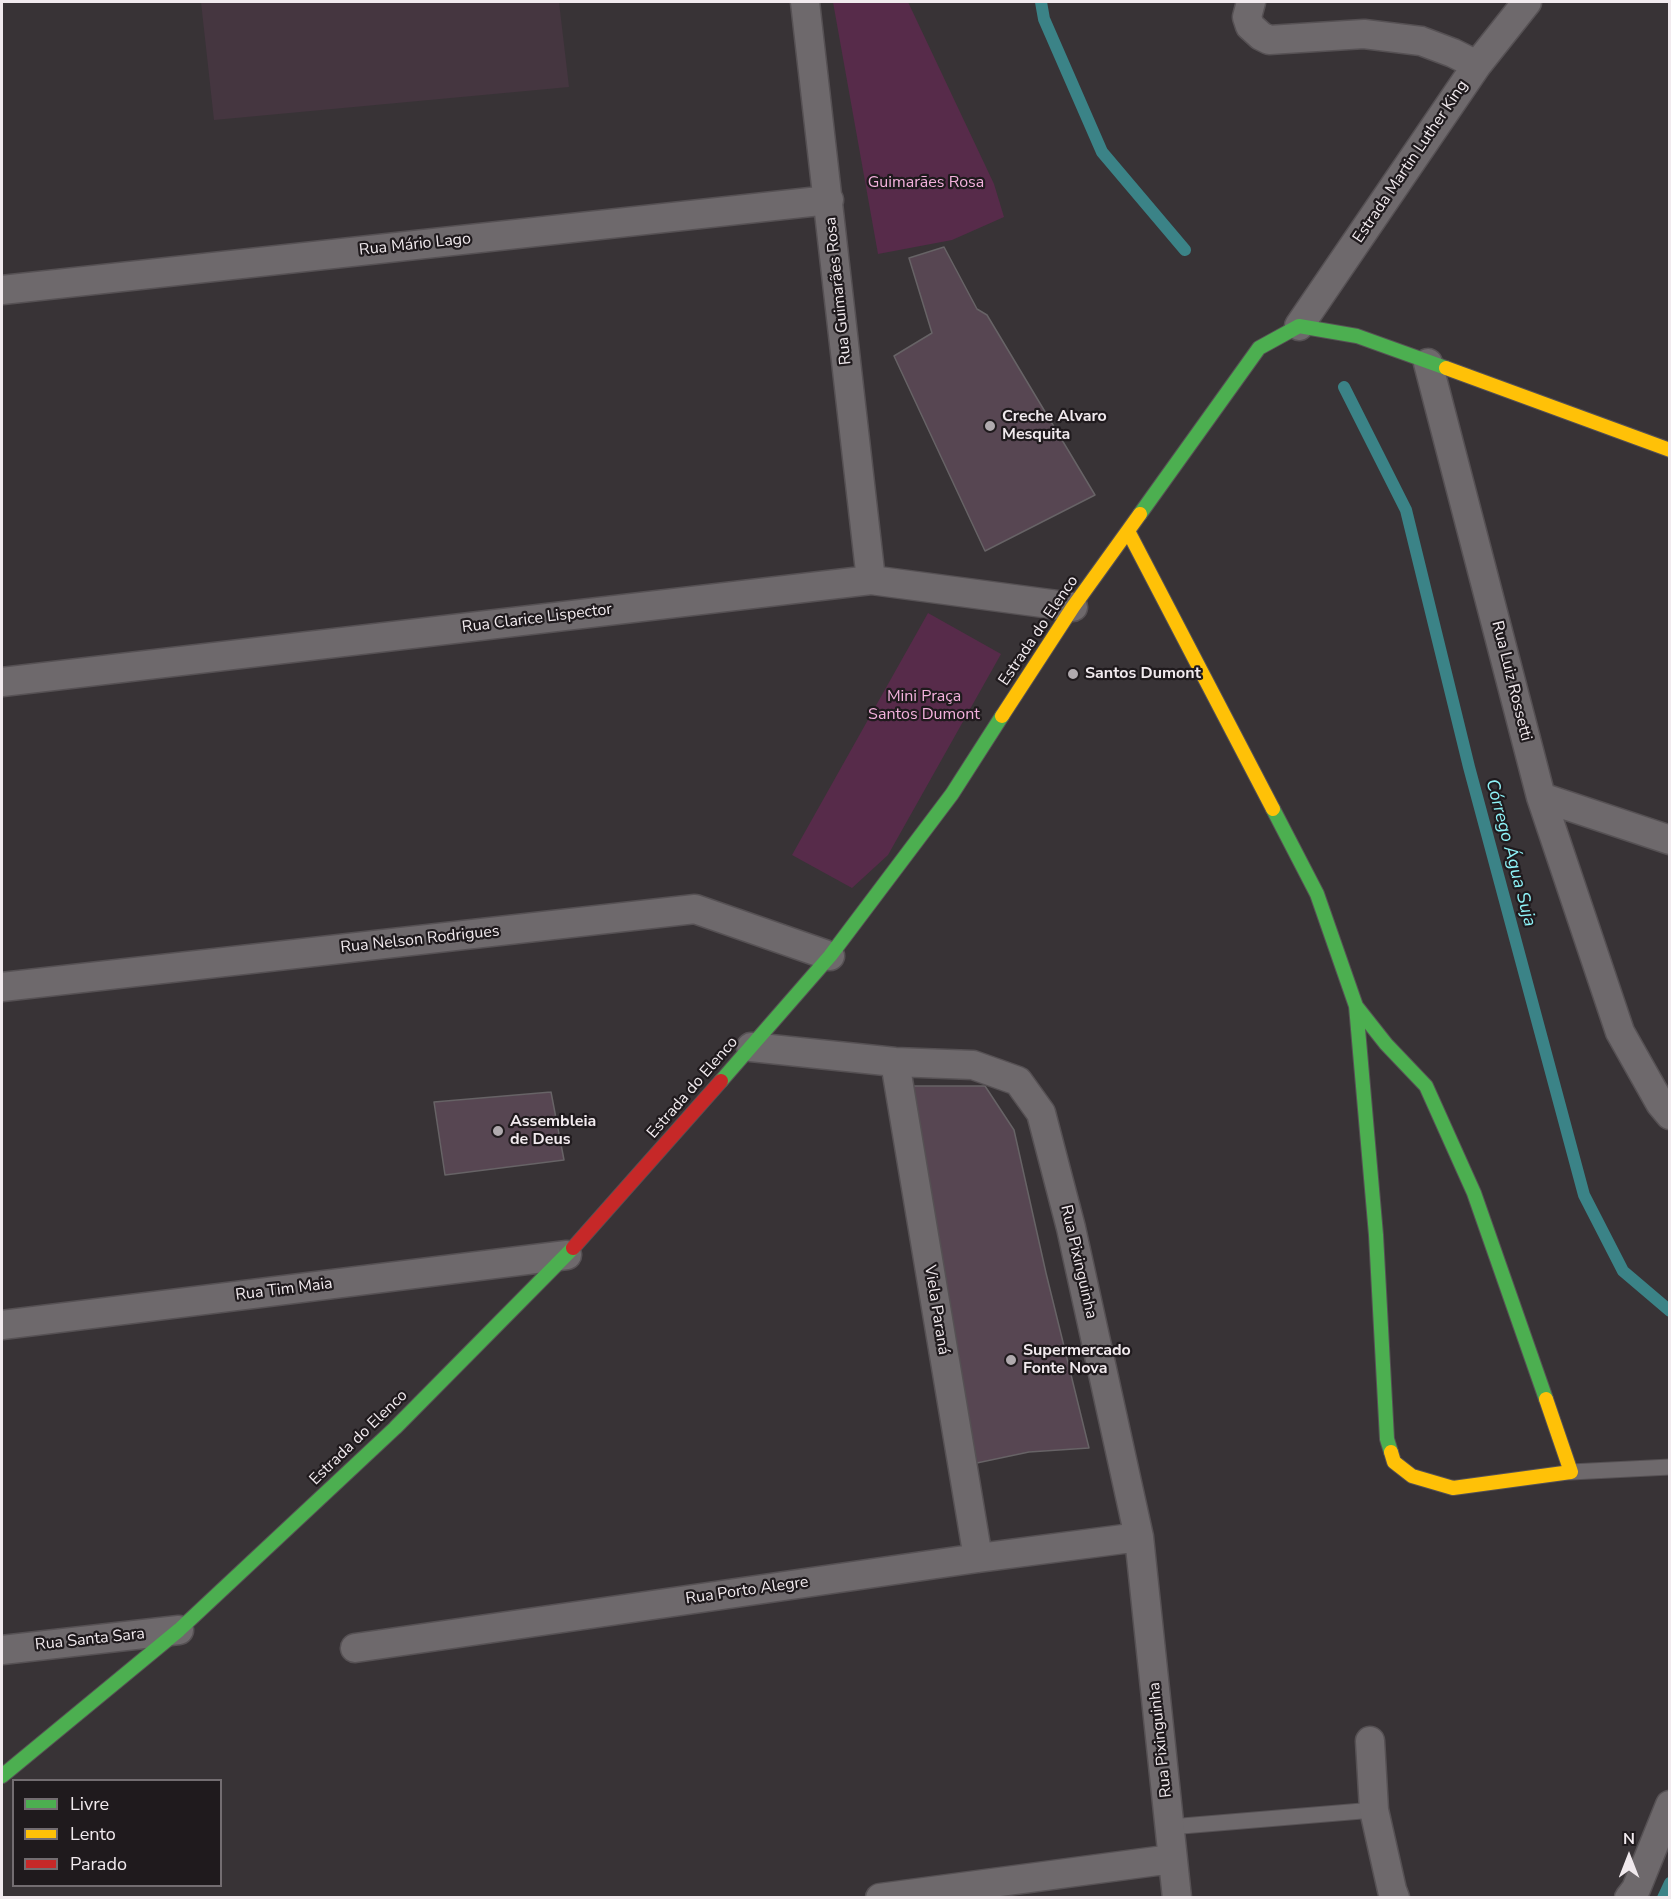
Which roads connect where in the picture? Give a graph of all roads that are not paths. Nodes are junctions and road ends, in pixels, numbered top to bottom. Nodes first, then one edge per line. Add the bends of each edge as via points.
1 (805, 2) edge
2 (1251, 2) edge
3 (1527, 2) edge
4 (1477, 65) junction
5 (829, 200) junction
6 (2, 290) edge
7 (1299, 326) junction
8 (1428, 363) junction
9 (1670, 450) edge
10 (1128, 531) junction
11 (871, 580) junction
12 (1073, 607) junction
13 (2, 682) edge
14 (1541, 797) junction
15 (1670, 840) edge
16 (831, 956) junction
17 (2, 987) edge
18 (1356, 1006) junction
19 (751, 1047) junction
20 (895, 1062) junction
21 (1670, 1115) edge
22 (567, 1255) junction
23 (2, 1325) edge
24 (1670, 1467) edge
25 (1571, 1473) junction
26 (1139, 1537) junction
27 (978, 1558) junction
28 (179, 1630) junction
29 (355, 1648) dead end
30 (2, 1650) edge
31 (1370, 1741) dead end
32 (2, 1776) edge
33 (1670, 1805) edge
34 (1374, 1810) junction
35 (1170, 1827) junction
36 (1172, 1859) junction
37 (880, 1898) edge
38 (1177, 1898) edge
39 (1395, 1898) edge
40 (1629, 1898) edge

1 - 5 street, Rua Guimarães Rosa
2 - 4 street via 1247,18 1250,26 1269,40 1364,34 1421,41
3 - 4 street, Estrada Martin Luther King
4 - 7 street, Estrada Martin Luther King
5 - 6 street, Rua Mário Lago
5 - 11 street, Rua Guimarães Rosa
7 - 8 street via 1357,336
7 - 10 street, Estrada do Elenco via 1259,348
8 - 9 street
8 - 14 street, Rua Luiz Rossetti
10 - 12 street, Estrada do Elenco
10 - 18 street via 1317,894
11 - 12 street, Rua Clarice Lispector
11 - 13 street, Rua Clarice Lispector
12 - 16 street, Estrada do Elenco via 952,794
14 - 15 street
14 - 21 street, Rua Luiz Rossetti via 1620,1032
16 - 17 street, Rua Nelson Rodrigues via 695,909
16 - 19 street, Estrada do Elenco
18 - 25 street via 1426,1086 1474,1193
18 - 25 street via 1376,1235 1387,1439 1394,1462 1412,1476 1453,1488
19 - 20 street, Rua Pixinguinha
19 - 22 street, Estrada do Elenco
20 - 26 street, Rua Pixinguinha via 973,1065 1018,1081 1041,1113 1071,1228
20 - 27 street, Viela Paraná
22 - 23 street, Rua Tim Maia
22 - 28 street, Estrada do Elenco via 395,1428
24 - 25 lane
26 - 27 street, Rua Porto Alegre
26 - 35 street, Rua Pixinguinha
27 - 29 street, Rua Porto Alegre
28 - 30 street, Rua Santa Sara
28 - 32 street, Estrada do Elenco
31 - 34 street
33 - 40 street
34 - 35 lane
34 - 39 street
35 - 36 street, Rua Pixinguinha
36 - 37 street
36 - 38 street, Rua Pixinguinha

